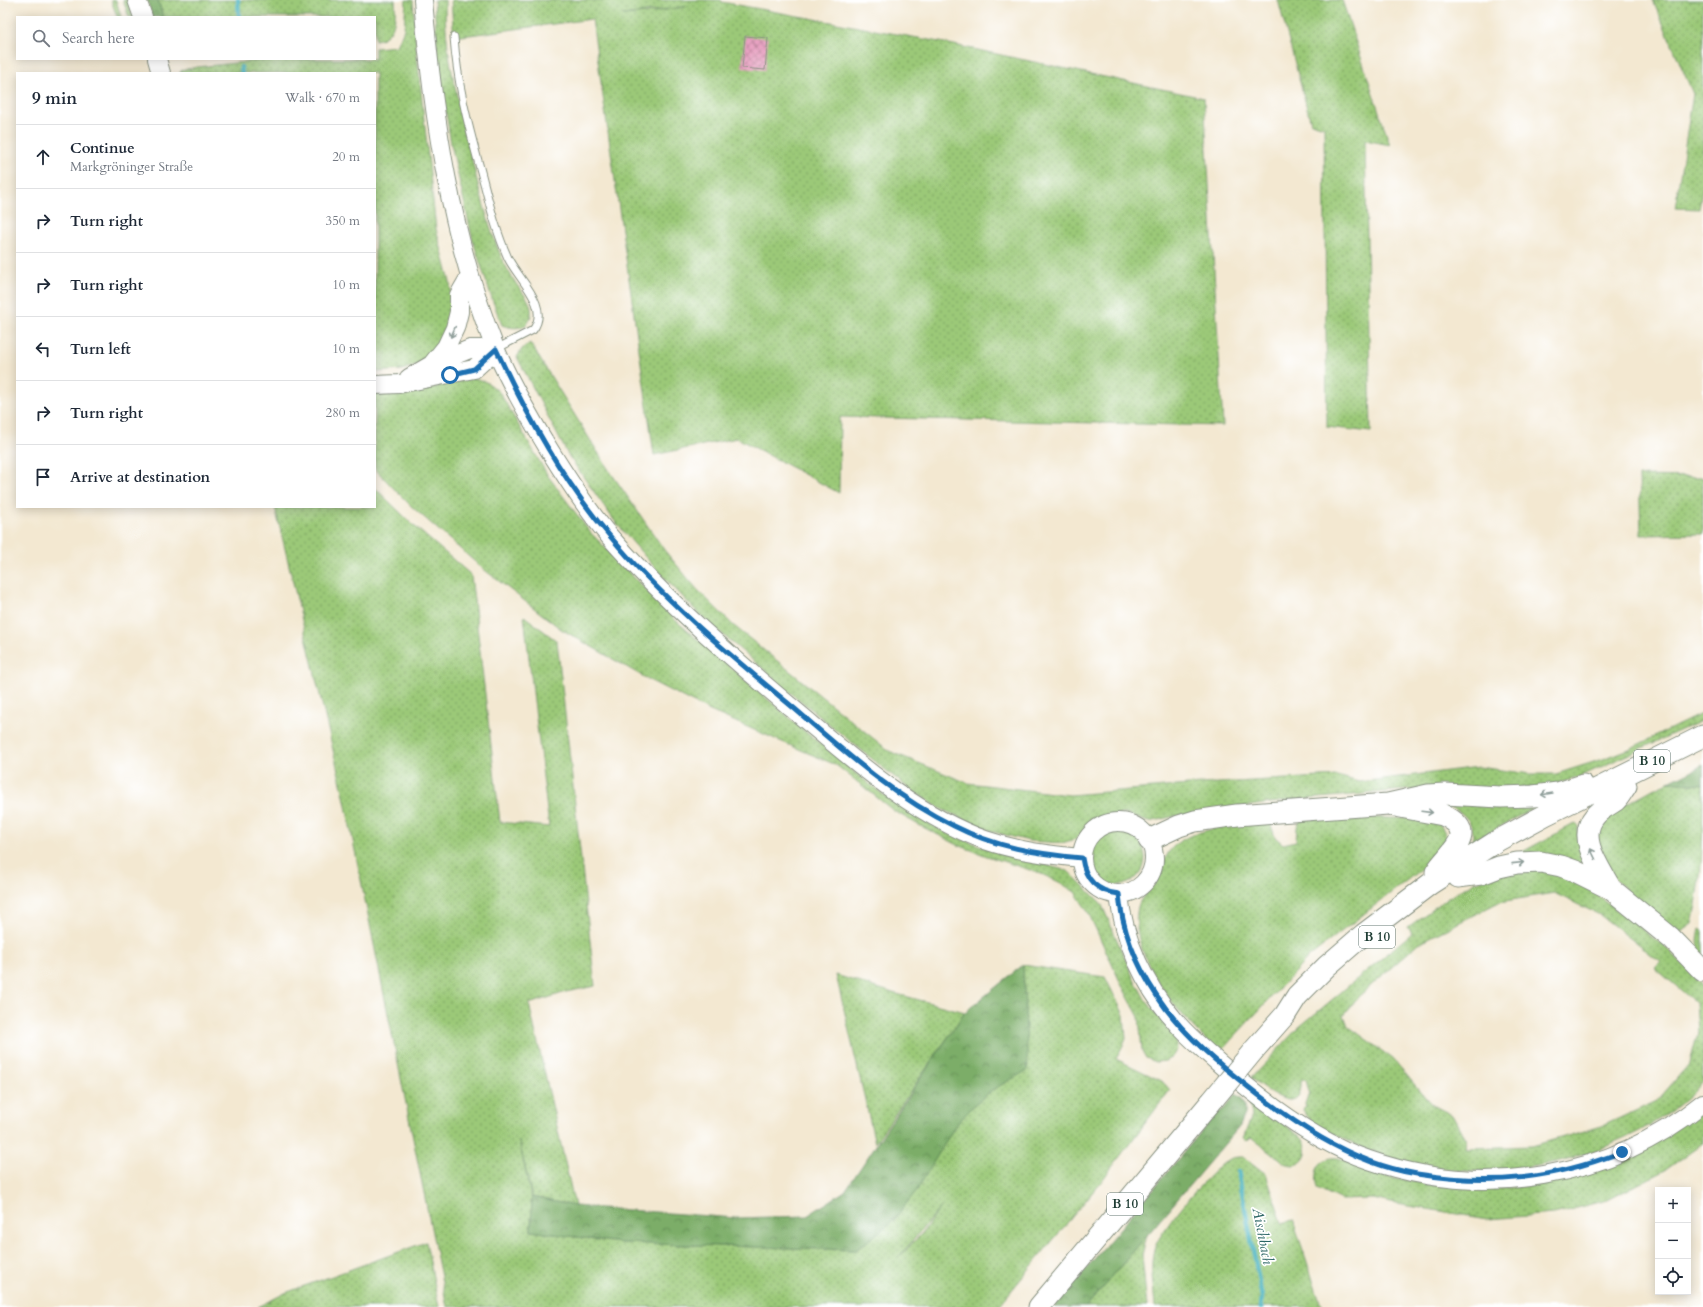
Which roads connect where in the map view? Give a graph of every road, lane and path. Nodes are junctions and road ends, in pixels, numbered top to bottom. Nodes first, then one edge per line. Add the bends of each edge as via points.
1 (137, 0) edge
2 (423, 0) edge
3 (143, 16) edge
4 (454, 37) dead end
5 (157, 60) edge
6 (161, 72) edge
7 (470, 276) junction
8 (496, 349) junction
9 (433, 364) junction
10 (399, 384) junction
11 (376, 385) edge
12 (1703, 736) edge
13 (1703, 748) edge
14 (1626, 786) junction
15 (1602, 787) junction
16 (1388, 804) junction
17 (1149, 840) junction
18 (1082, 858) junction
19 (1458, 877) junction
20 (1430, 884) junction
21 (1611, 889) junction
22 (1119, 894) junction
23 (1703, 971) edge
24 (1285, 1015) junction
25 (1703, 1102) edge
26 (1039, 1307) edge

1 - 3 main road
2 - 7 main road via 431,78 447,181
4 - 8 lane via 460,90 491,212 508,259 538,307 539,318 533,330
5 - 6 main road
7 - 8 main road
7 -> 9 main road via 459,295 459,312 455,328 446,347
8 - 9 main road via 470,349
8 - 10 main road via 474,369
8 - 18 main road via 521,401 560,466 608,535 643,573 750,672 879,780 920,808 955,827 1002,845 1036,853
9 - 10 main road
10 - 11 main road
12 - 15 main road, B 10
13 - 14 main road, B 10
14 - 19 main road, B 10 via 1550,824
21 -> 14 main road via 1590,849 1589,826 1595,816 1616,800
15 -> 16 main road via 1585,785 1534,796 1428,795
15 - 20 main road, B 10 via 1497,841
16 - 17 main road via 1209,818 1179,826
16 -> 20 main road via 1443,815 1458,826 1461,834 1459,843 1440,865
17 - 18 main road via 1143,832 1127,823 1108,824 1100,827 1090,837
17 - 22 main road via 1154,864 1148,879 1135,890
18 - 22 main road via 1087,877 1093,884
19 -> 21 main road via 1481,874 1518,863 1540,862 1575,871
19 - 24 main road, B 10 via 1402,917 1302,1004
20 - 24 main road, B 10 via 1370,929 1327,966 1297,996
21 - 23 main road via 1682,948
22 - 25 main road via 1127,931 1144,974 1175,1021 1226,1069 1279,1110 1323,1139 1367,1160 1416,1174 1482,1180 1520,1179 1556,1173 1589,1165 1647,1140 1682,1120
24 - 26 main road, B 10, bridge

